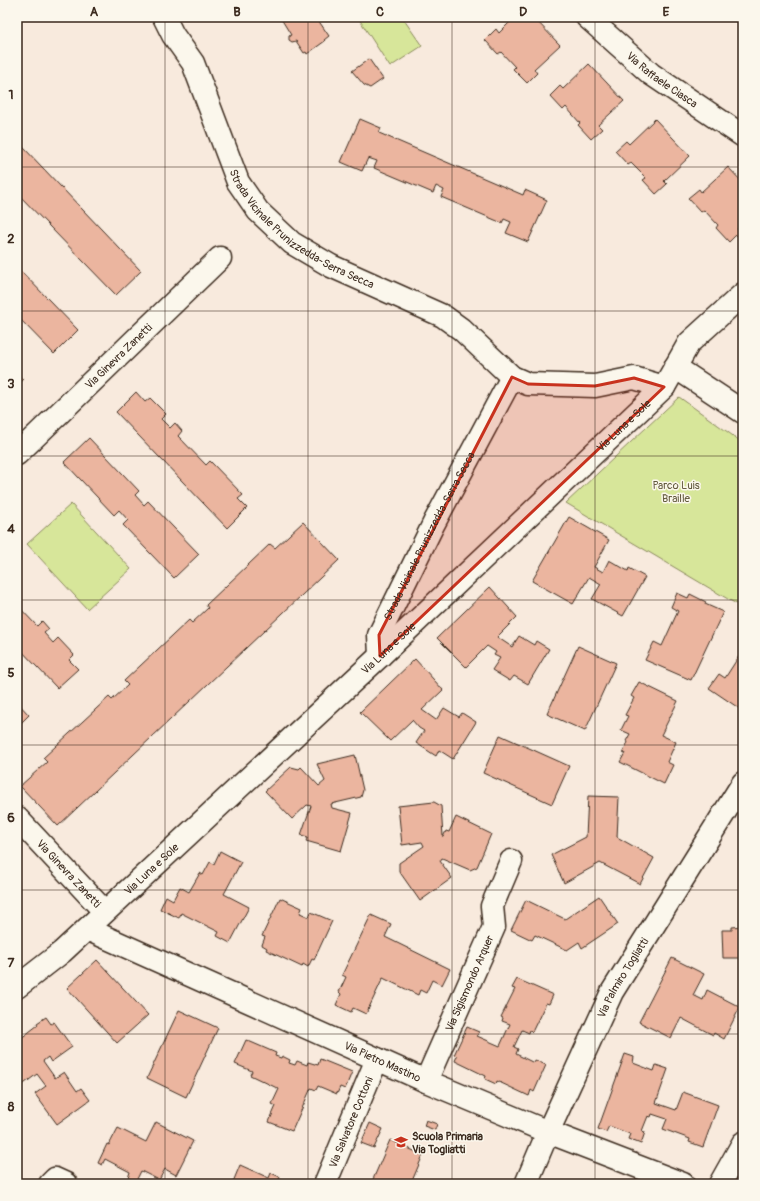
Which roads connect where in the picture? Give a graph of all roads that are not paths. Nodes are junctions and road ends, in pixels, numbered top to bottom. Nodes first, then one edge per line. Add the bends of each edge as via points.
1 (164, 17) edge
2 (587, 17) edge
3 (743, 136) edge
4 (220, 258) dead end
5 (743, 294) edge
6 (675, 367) junction
7 (512, 377) junction
8 (664, 387) junction
9 (743, 412) edge
10 (17, 454) edge
11 (380, 656) junction
12 (743, 783) edge
13 (17, 818) edge
14 (511, 861) dead end
15 (104, 911) junction
16 (87, 929) junction
17 (17, 987) edge
18 (376, 1059) junction
19 (426, 1081) junction
20 (548, 1132) junction
21 (743, 1143) edge
22 (50, 1184) edge
23 (66, 1184) edge
24 (325, 1184) edge
25 (526, 1184) edge
26 (683, 1184) edge
27 (720, 1184) edge

1 - 7 street, Strada Vicinale Prunizzedda-Serra Secca via 193,63 238,182 258,211 292,243 331,266 443,316
2 - 3 street, Via Raffaele Ciasca via 651,74
4 - 10 street, Via Ginevra Zanetti
5 - 6 street, Via Luna e Sole via 689,343
6 - 8 street, Via Luna e Sole
6 - 9 street
7 - 8 street, Strada Vicinale Prunizzedda-Serra Secca via 528,384 595,386 634,378
7 - 11 street, Strada Vicinale Prunizzedda-Serra Secca via 434,523 379,635
8 - 11 street, Via Luna e Sole
11 - 15 street, Via Luna e Sole
12 - 20 street, Via Palmiro Togliatti via 612,992
13 - 15 street, Via Ginevra Zanetti
14 - 19 street, Via Sigismondo Arquer via 492,906 494,927
15 - 16 street, Via Luna e Sole
16 - 17 street, Via Luna e Sole
16 - 18 street, Via Pietro Mastino
18 - 19 street, Via Pietro Mastino
18 - 24 street, Via Salvatore Cottoni
19 - 20 street, Via Pietro Mastino
20 - 25 street, Via Palmiro Togliatti
20 - 26 street, Via Pietro Mastino
21 - 27 street
22 - 23 street via 55,1179

